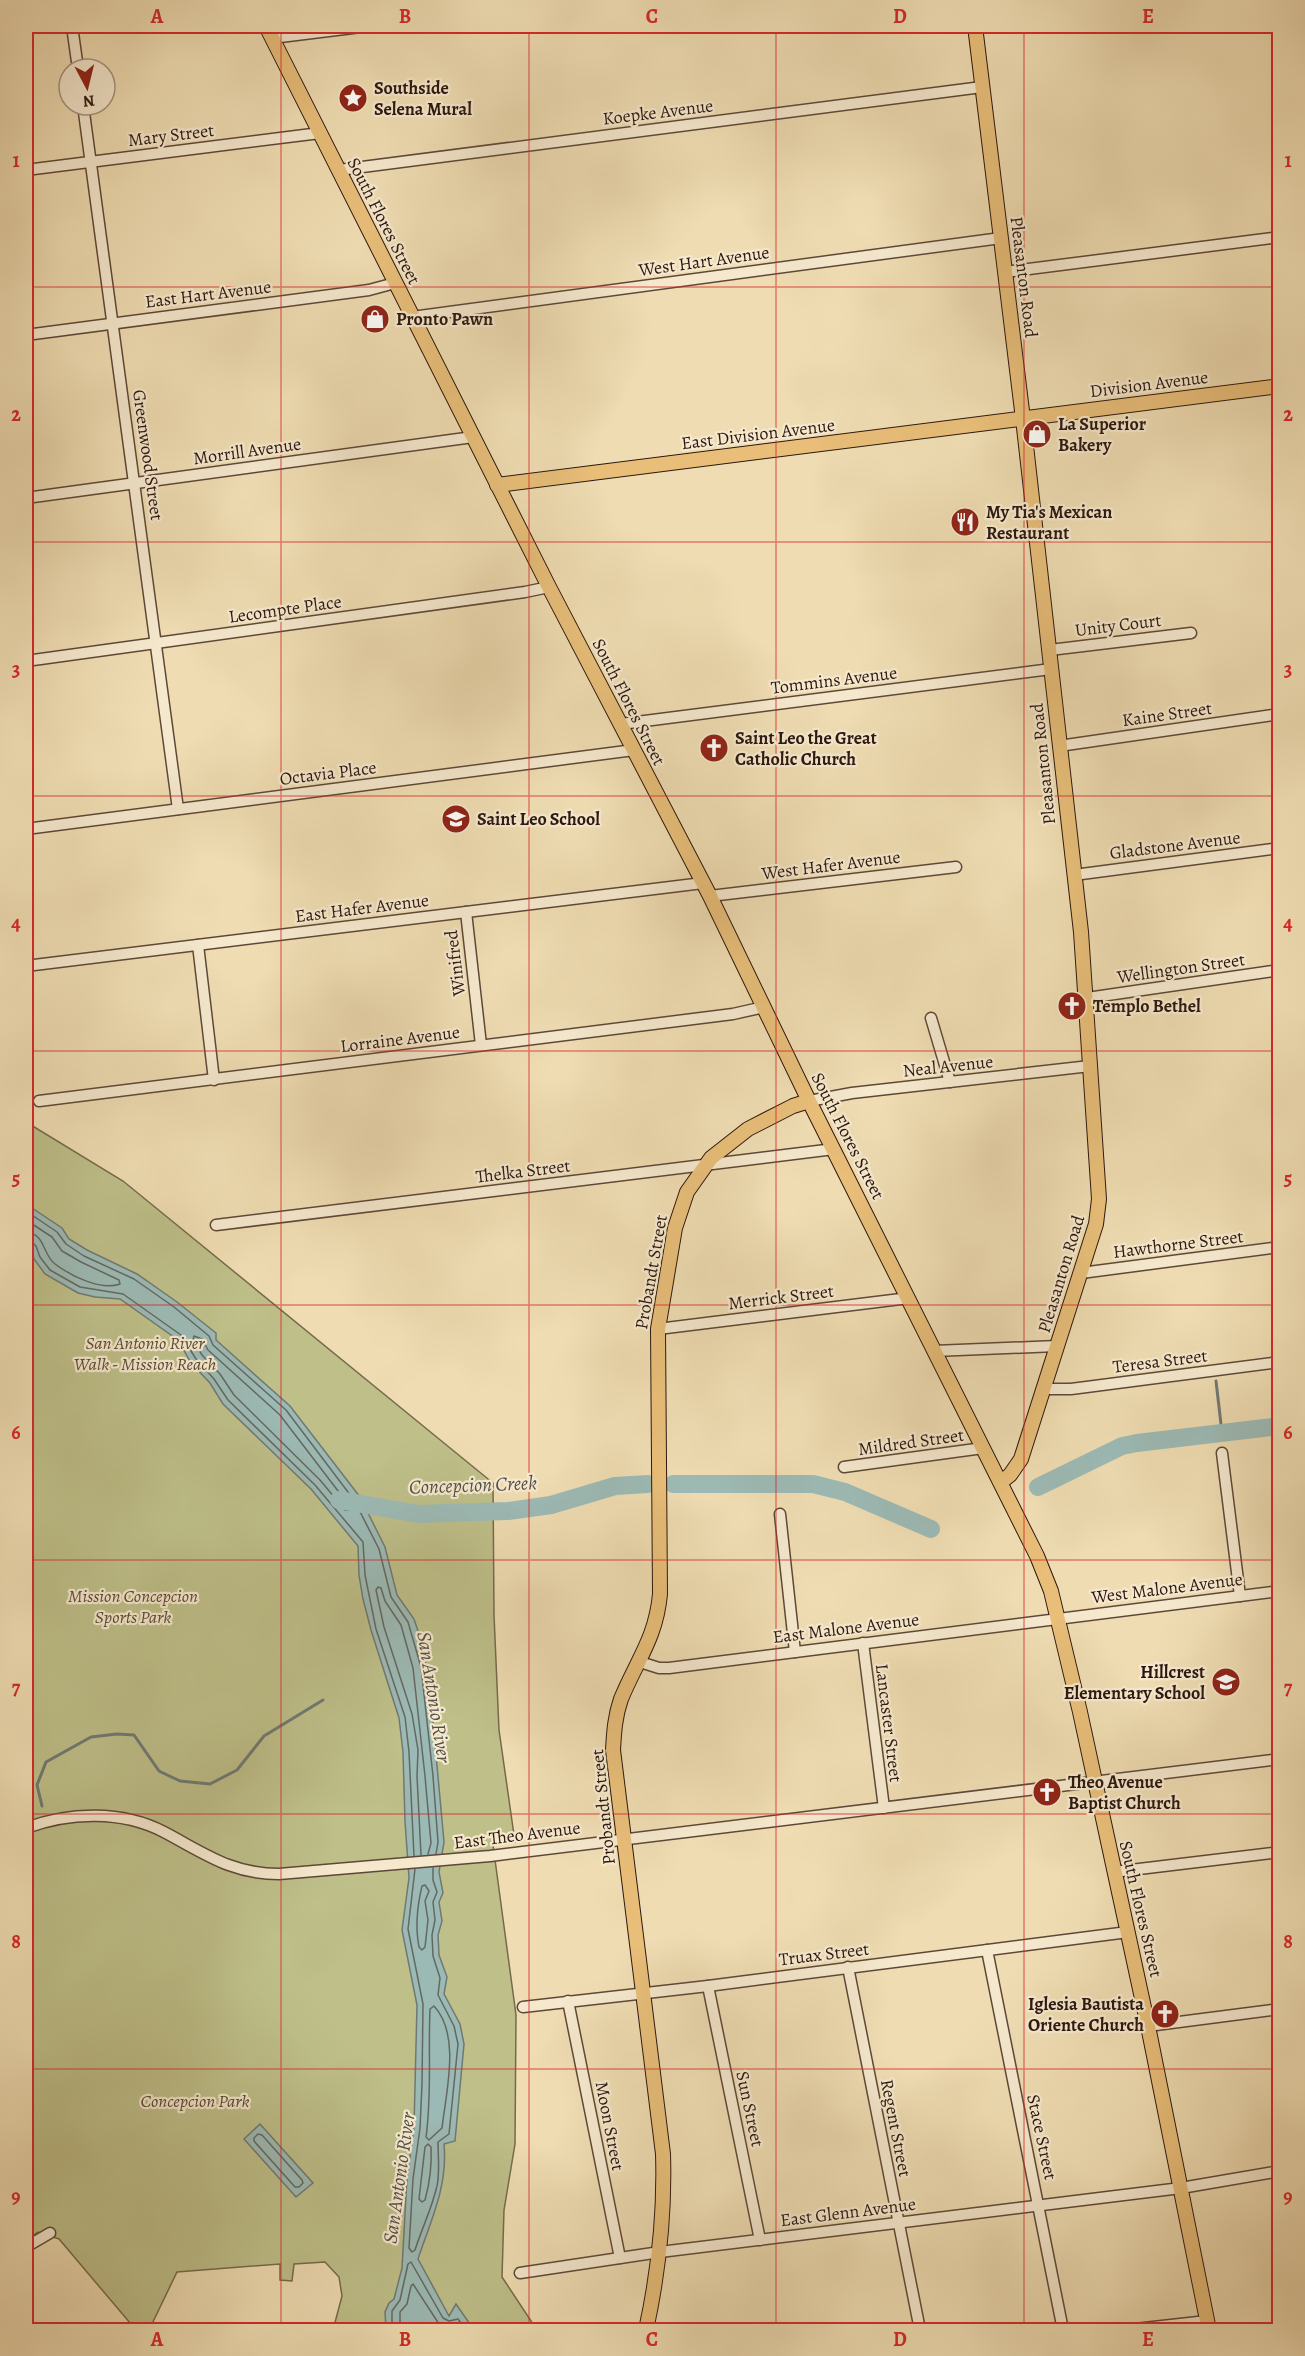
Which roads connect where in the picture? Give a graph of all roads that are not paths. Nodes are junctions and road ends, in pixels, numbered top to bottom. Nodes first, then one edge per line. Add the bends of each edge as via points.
1 (72, 26) edge
2 (369, 26) edge
3 (975, 26) edge
4 (269, 32) edge
5 (76, 57) edge
6 (982, 87) junction
7 (85, 117) edge
8 (320, 132) junction
9 (91, 162) junction
10 (339, 170) junction
11 (26, 171) edge
12 (1280, 237) edge
13 (1001, 238) junction
14 (1005, 272) junction
15 (395, 283) junction
16 (412, 317) junction
17 (114, 323) junction
18 (26, 335) edge
19 (1280, 386) edge
20 (1023, 419) junction
21 (473, 437) junction
22 (135, 484) junction
23 (497, 485) junction
24 (26, 498) edge
25 (549, 587) junction
26 (1191, 633) dead end
27 (156, 643) junction
28 (1050, 650) junction
29 (26, 660) edge
30 (1051, 669) junction
31 (1280, 714) edge
32 (621, 724) junction
33 (1059, 746) junction
34 (634, 750) junction
35 (178, 809) junction
36 (26, 829) edge
37 (1280, 848) edge
38 (957, 867) dead end
39 (1074, 875) junction
40 (703, 883) junction
41 (710, 896) junction
42 (466, 912) junction
43 (198, 945) junction
44 (26, 966) edge
45 (1280, 970) edge
46 (1087, 998) junction
47 (765, 1007) junction
48 (931, 1018) dead end
49 (481, 1045) junction
50 (1090, 1066) junction
51 (214, 1080) junction
52 (950, 1082) junction
53 (39, 1101) dead end
54 (809, 1101) junction
55 (834, 1149) junction
56 (704, 1166) junction
57 (216, 1225) dead end
58 (1280, 1247) edge
59 (1081, 1273) junction
60 (909, 1298) junction
61 (658, 1329) junction
62 (1057, 1346) junction
63 (934, 1351) junction
64 (1280, 1362) edge
65 (1044, 1389) junction
66 (983, 1448) junction
67 (1222, 1453) dead end
68 (844, 1467) dead end
69 (1001, 1482) junction
70 (780, 1515) dead end
71 (1280, 1591) edge
72 (1240, 1596) junction
73 (1058, 1618) junction
74 (863, 1643) junction
75 (795, 1652) junction
76 (640, 1662) junction
77 (1280, 1759) edge
78 (1095, 1782) junction
79 (884, 1808) junction
80 (26, 1828) edge
81 (624, 1839) junction
82 (1280, 1852) edge
83 (1114, 1872) junction
84 (1128, 1932) junction
85 (987, 1950) junction
86 (848, 1967) junction
87 (708, 1986) junction
88 (643, 1994) junction
89 (568, 2001) junction
90 (523, 2007) dead end
91 (1280, 2008) edge
92 (1148, 2026) junction
93 (1280, 2171) edge
94 (1181, 2188) junction
95 (1040, 2206) junction
96 (898, 2223) junction
97 (50, 2233) dead end
98 (760, 2240) junction
99 (26, 2247) edge
100 (660, 2252) junction
101 (620, 2258) junction
102 (520, 2273) dead end
103 (1208, 2326) edge
104 (646, 2331) edge
105 (920, 2331) edge
106 (1064, 2331) edge
107 (1126, 2331) edge

1 - 5 street
2 - 4 street
3 - 6 main road, Pleasanton Road
4 - 8 main road, South Flores Street
6 - 10 street, Koepke Avenue
6 - 13 main road, Pleasanton Road
7 - 9 street, Greenwood Street
8 - 9 street, Mary Street
8 - 10 main road, South Flores Street
9 - 11 street, Mary Street
9 - 17 street, Greenwood Street
10 - 15 main road, South Flores Street
12 - 14 street
13 - 14 main road, Pleasanton Road
13 - 16 street, West Hart Avenue
14 - 20 main road, Pleasanton Road
15 - 16 main road, South Flores Street
15 - 17 street, East Hart Avenue via 369,290
16 - 21 main road, South Flores Street
17 - 18 street, East Hart Avenue
17 - 22 street, Greenwood Street
19 - 20 main road, Division Avenue
20 - 23 main road, East Division Avenue
20 - 28 main road, Pleasanton Road
21 - 22 street, Morrill Avenue
21 - 23 main road, South Flores Street
22 - 24 street, Morrill Avenue
22 - 27 street, Greenwood Street
23 - 25 main road, South Flores Street
25 - 27 street, Lecompte Place
25 - 32 main road, South Flores Street
26 - 28 street, Unity Court
27 - 29 street, Lecompte Place
27 - 35 street, Greenwood Street
28 - 30 main road, Pleasanton Road
30 - 32 street, Tommins Avenue
30 - 33 main road, Pleasanton Road
31 - 33 street, Kaine Street
32 - 34 main road, South Flores Street
33 - 39 main road, Pleasanton Road
34 - 35 street, Octavia Place
34 - 40 main road, South Flores Street
35 - 36 street, Octavia Place
37 - 39 street, Gladstone Avenue
38 - 41 street, West Hafer Avenue
39 - 46 main road, Pleasanton Road
40 - 41 main road, South Flores Street
40 - 42 street, East Hafer Avenue
41 - 47 main road, South Flores Street
42 - 43 street, East Hafer Avenue
42 - 49 street, Winifred
43 - 44 street, East Hafer Avenue
43 - 51 street
45 - 46 street, Wellington Street
46 - 50 main road, Pleasanton Road
47 - 49 street, Lorraine Avenue
47 - 54 main road, South Flores Street
48 - 52 street
49 - 51 street, Lorraine Avenue
50 - 52 street, Neal Avenue
50 - 59 main road, Pleasanton Road via 1099,1210
51 - 53 street, Lorraine Avenue
52 - 54 street, Neal Avenue
54 - 55 main road, South Flores Street
54 - 56 main road, Probandt Street via 748,1129
55 - 56 street, Thelka Street
55 - 60 main road, South Flores Street
56 - 57 street, Thelka Street
56 - 61 main road, Probandt Street via 687,1192 675,1228
58 - 59 street, Hawthorne Street
59 - 62 main road, Pleasanton Road
60 - 61 street, Merrick Street
60 - 63 main road, South Flores Street
61 - 76 main road, Probandt Street via 660,1594 654,1629
62 - 63 street
62 - 65 main road, Pleasanton Road
63 - 66 main road, South Flores Street
64 - 65 street, Teresa Street via 1071,1389
65 - 69 main road, Pleasanton Road via 1021,1459
66 - 68 street, Mildred Street
66 - 69 main road, South Flores Street
67 - 72 street
69 - 73 main road, South Flores Street via 1037,1556
70 - 75 street
71 - 72 street, West Malone Avenue
72 - 73 street, West Malone Avenue
73 - 74 street, East Malone Avenue
73 - 78 main road, South Flores Street
74 - 75 street, East Malone Avenue
74 - 79 street, Lancaster Street
75 - 76 street, East Malone Avenue via 669,1668
76 - 81 main road, Probandt Street via 622,1699 614,1729
77 - 78 street, East Theo Avenue
78 - 79 street, East Theo Avenue
78 - 83 main road, South Flores Street
79 - 81 street, East Theo Avenue
80 - 81 street, East Theo Avenue via 72,1816 125,1819 162,1831 215,1860 246,1871 272,1874 490,1856
81 - 88 main road, Probandt Street
82 - 83 street
83 - 84 main road, South Flores Street
84 - 85 street, Truax Street
84 - 92 main road, South Flores Street
85 - 86 street, Truax Street
85 - 95 street, Stace Street
86 - 87 street, Truax Street
86 - 96 street, Regent Street
87 - 88 street, Truax Street
87 - 98 street, Sun Street
88 - 89 street, Truax Street
88 - 100 main road, Probandt Street via 663,2154
89 - 90 street, Truax Street
89 - 101 street, Moon Street
91 - 92 street
92 - 94 main road, South Flores Street
93 - 94 street, East Glenn Avenue
94 - 95 street, East Glenn Avenue
94 - 103 main road, South Flores Street
95 - 96 street, East Glenn Avenue
95 - 106 street, Stace Street
96 - 98 street, East Glenn Avenue
96 - 105 street, Regent Street
97 - 99 street
98 - 100 street, East Glenn Avenue
100 - 101 street, East Glenn Avenue
100 - 104 main road, Probandt Street
101 - 102 street, East Glenn Avenue
103 - 107 street

